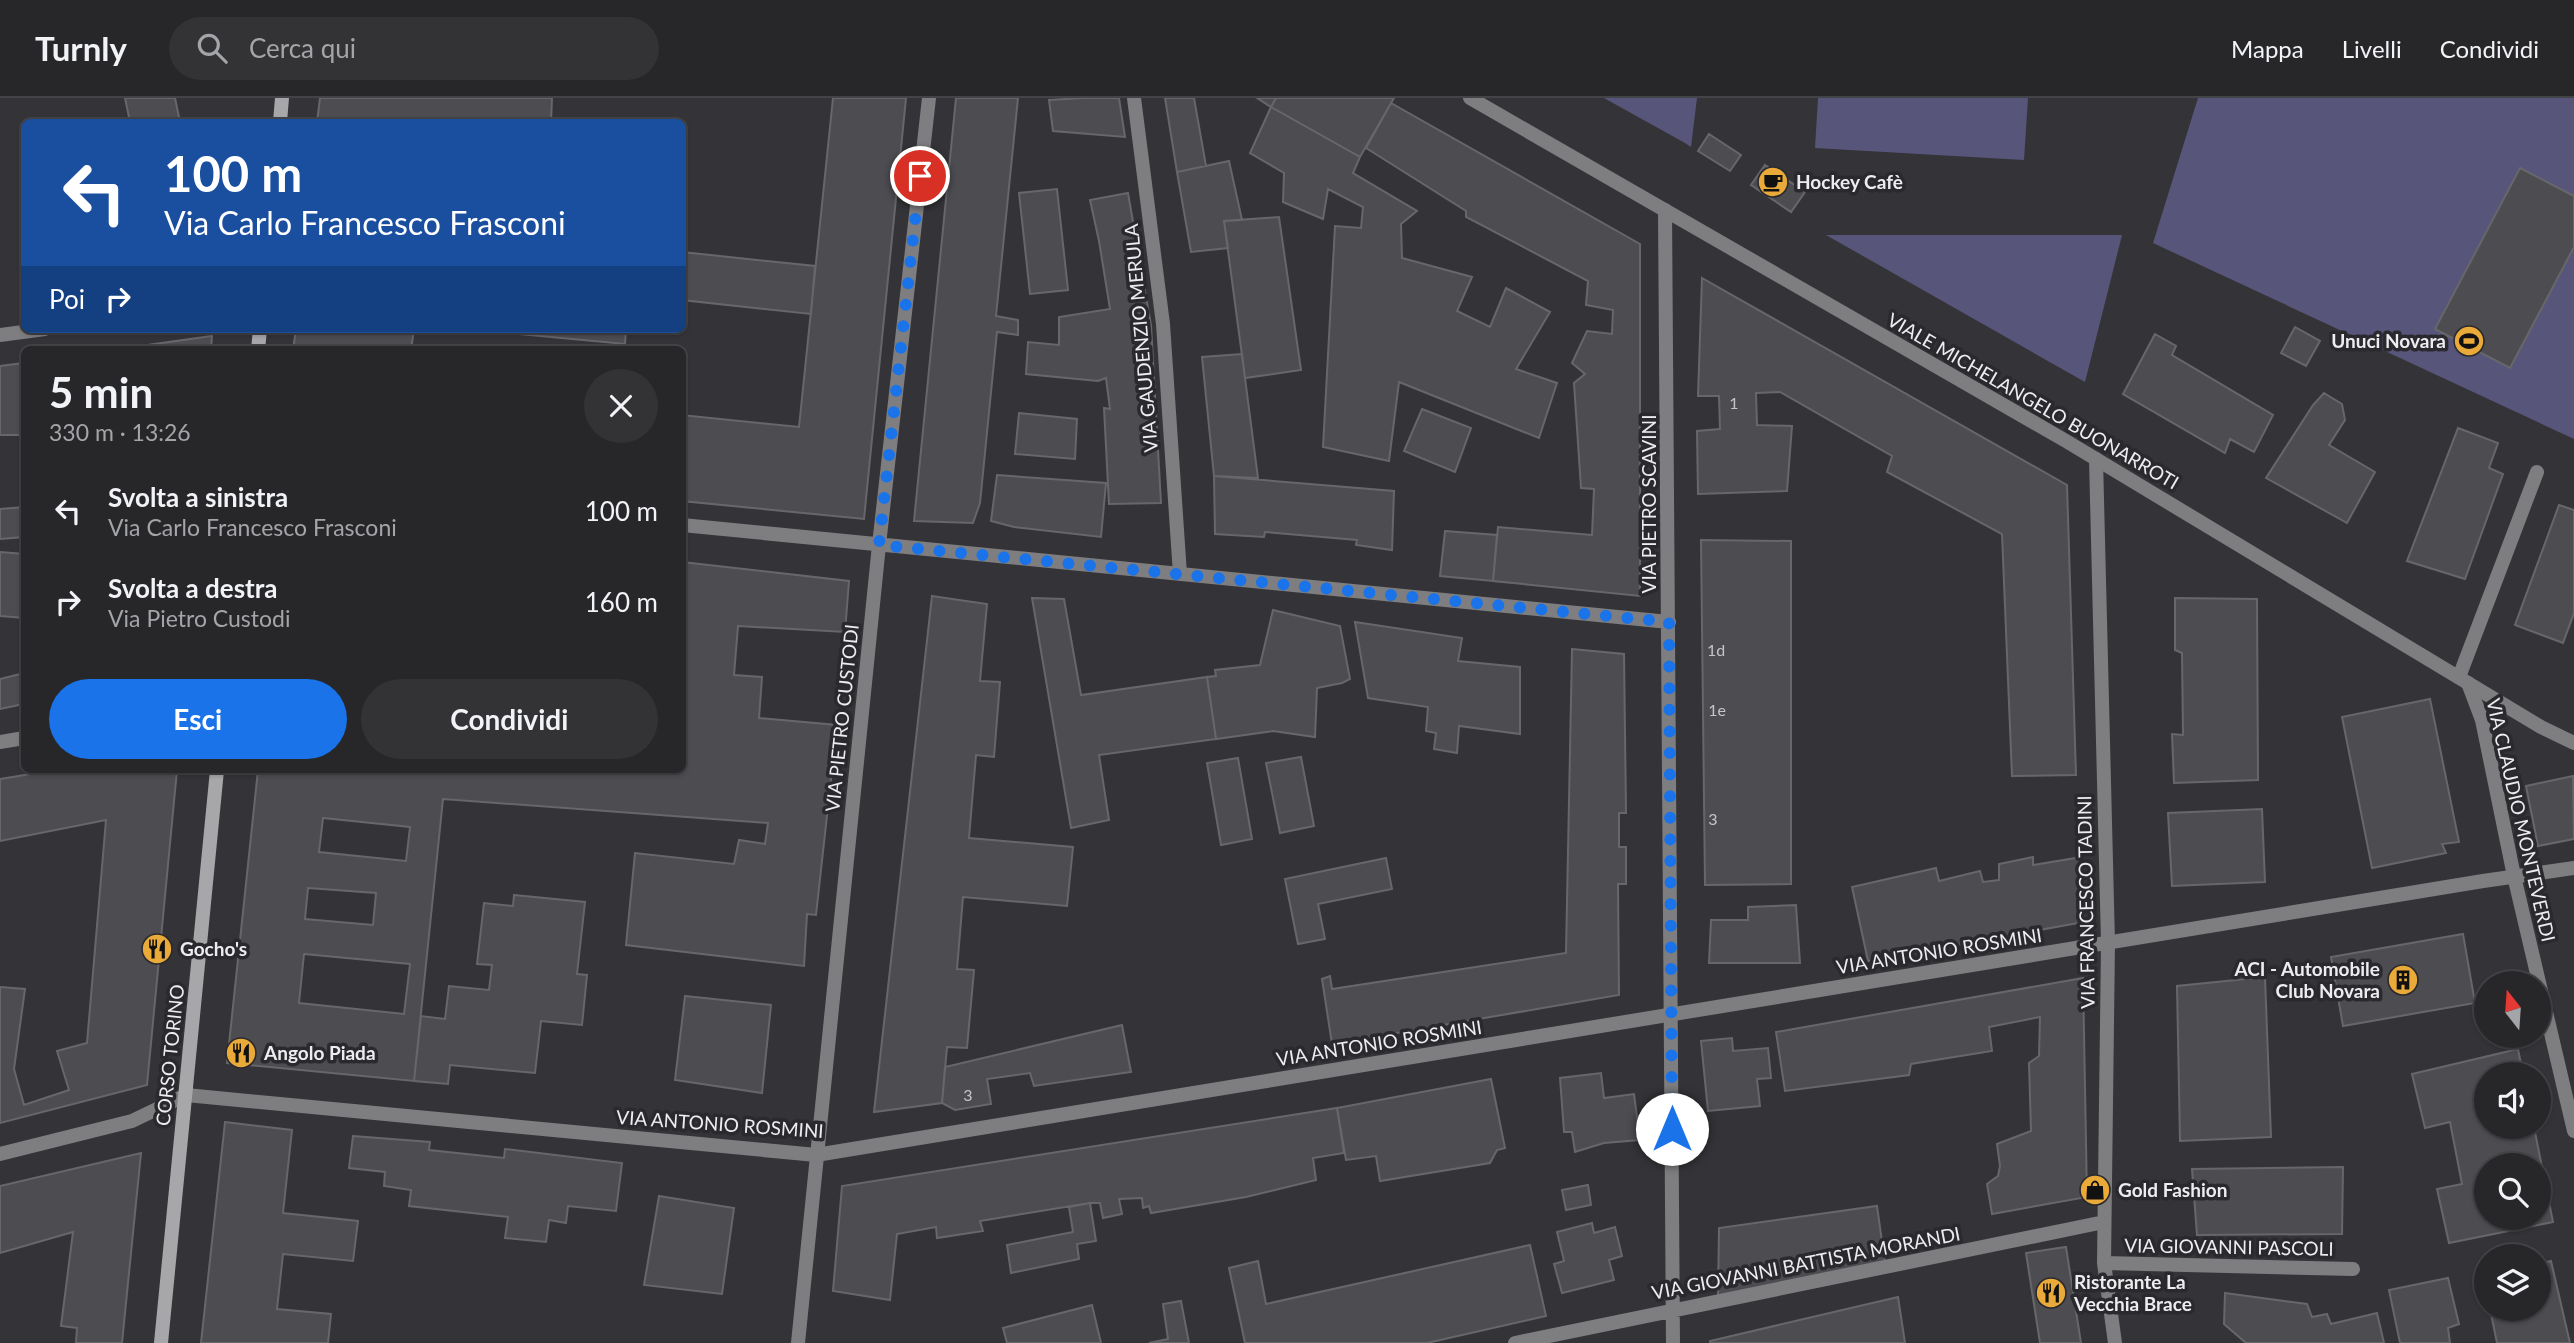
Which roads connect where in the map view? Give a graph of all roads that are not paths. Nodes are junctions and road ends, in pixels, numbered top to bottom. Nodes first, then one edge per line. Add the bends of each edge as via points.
1 (282, 98) edge
2 (929, 98) edge
3 (1134, 98) edge
4 (1470, 98) edge
5 (279, 119) edge
6 (1665, 210) junction
7 (21, 332) edge
8 (0, 335) edge
9 (2096, 459) junction
10 (2537, 472) dead end
11 (686, 525) edge
12 (879, 545) junction
13 (1180, 575) junction
14 (1669, 622) junction
15 (2463, 680) junction
16 (21, 738) edge
17 (0, 742) edge
18 (2574, 743) edge
19 (217, 773) edge
20 (2574, 868) edge
21 (2514, 876) junction
22 (2108, 943) junction
23 (1671, 1014) junction
24 (186, 1095) junction
25 (2574, 1131) edge
26 (0, 1154) edge
27 (816, 1155) junction
28 (2104, 1222) junction
29 (2104, 1263) junction
30 (2353, 1269) dead end
31 (1673, 1309) junction
32 (161, 1343) edge
33 (798, 1343) edge
34 (1516, 1343) edge
35 (1673, 1343) edge
36 (2115, 1343) edge

1 - 5 main road
2 - 12 street, VIA PIETRO CUSTODI
3 - 13 street, VIA GAUDENZIO MERULA via 1163,324
4 - 6 street, VIALE MICHELANGELO BUONARROTI
6 - 9 street, VIALE MICHELANGELO BUONARROTI
6 - 14 street, VIA PIETRO SCAVINI
7 - 8 street
9 - 15 street, VIALE MICHELANGELO BUONARROTI
9 - 22 street, VIA FRANCESCO TADINI
10 - 15 street
11 - 12 street
12 - 13 street
12 - 27 street, VIA PIETRO CUSTODI
13 - 14 street
14 - 23 street, VIA PIETRO SCAVINI
15 - 18 street, VIALE MICHELANGELO BUONARROTI
15 - 21 street, VIA CLAUDIO MONTEVERDI via 2482,720
16 - 17 street
19 - 24 main road, CORSO TORINO
20 - 21 street, VIA ANTONIO ROSMINI
21 - 22 street, VIA ANTONIO ROSMINI
21 - 25 street, VIA CLAUDIO MONTEVERDI
22 - 23 street, VIA ANTONIO ROSMINI
22 - 28 street, VIA FRANCESCO TADINI
23 - 27 street, VIA ANTONIO ROSMINI
23 - 31 street, VIA PIETRO SCAVINI
24 - 26 street via 132,1121
24 - 27 street, VIA ANTONIO ROSMINI
24 - 32 main road, CORSO TORINO
27 - 33 street, VIA PIETRO CUSTODI
28 - 29 street, VIA FRANCESCO TADINI
28 - 31 street, VIA GIOVANNI BATTISTA MORANDI
29 - 30 street, VIA GIOVANNI PASCOLI
29 - 36 street, VIA FRANCESCO TADINI
31 - 34 street, VIA GIOVANNI BATTISTA MORANDI
31 - 35 street, VIA PIETRO SCAVINI

